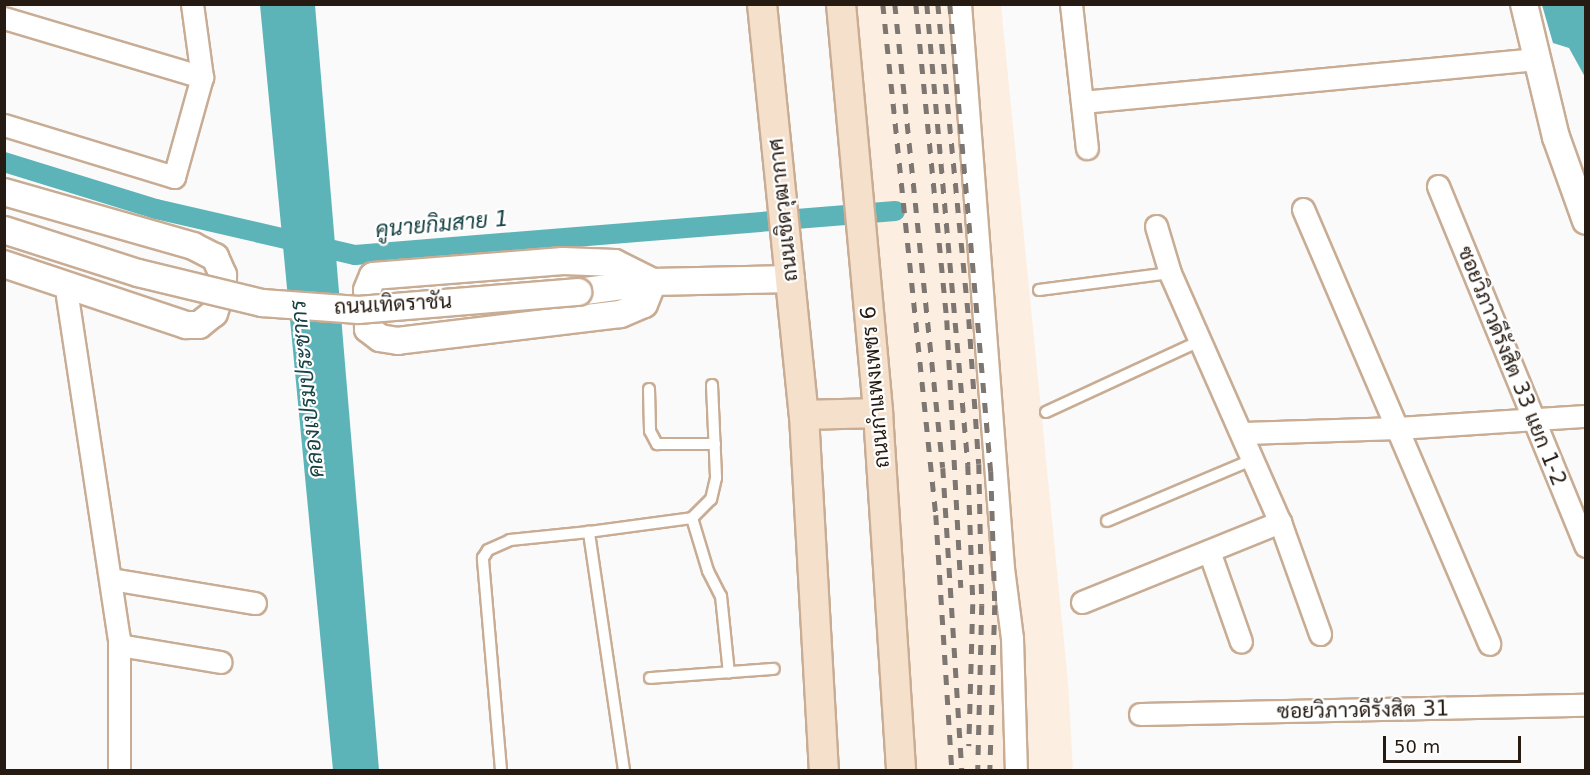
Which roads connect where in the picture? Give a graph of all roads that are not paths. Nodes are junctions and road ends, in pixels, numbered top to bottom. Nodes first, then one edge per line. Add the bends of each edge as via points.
1 (192, 4) edge
2 (762, 4) edge
3 (841, 4) edge
4 (960, 4) edge
5 (1071, 4) edge
6 (1524, 4) edge
7 (4, 18) edge
8 (1537, 59) junction
9 (202, 77) junction
10 (1082, 102) junction
11 (4, 125) edge
12 (1087, 148) dead end
13 (1438, 186) dead end
14 (4, 192) edge
15 (1303, 209) dead end
16 (1586, 221) edge
17 (1156, 226) dead end
18 (4, 230) edge
19 (4, 264) edge
20 (1170, 273) junction
21 (790, 279) junction
22 (652, 282) junction
23 (1039, 291) dead end
24 (67, 297) dead end
25 (1200, 341) junction
26 (712, 385) dead end
27 (649, 389) dead end
28 (1046, 412) dead end
29 (878, 413) junction
30 (804, 415) junction
31 (1586, 416) edge
32 (1535, 419) junction
33 (1398, 428) junction
34 (1244, 433) junction
35 (715, 444) junction
36 (1254, 458) junction
37 (692, 518) junction
38 (1107, 520) dead end
39 (1280, 522) junction
40 (589, 532) junction
41 (1586, 546) edge
42 (1209, 551) junction
43 (111, 579) junction
44 (1082, 602) dead end
45 (255, 603) dead end
46 (1320, 634) dead end
47 (1241, 642) dead end
48 (1489, 644) dead end
49 (119, 645) junction
50 (221, 662) dead end
51 (774, 669) dead end
52 (729, 673) junction
53 (650, 678) dead end
54 (1586, 705) edge
55 (1140, 714) dead end
56 (119, 771) edge
57 (501, 771) edge
58 (624, 771) edge
59 (824, 771) edge
60 (900, 771) edge
61 (1016, 771) edge

1 - 9 street
2 - 21 main road, ถนนเชิดวุฒากาศ
3 - 29 main road, ถนนกำแพงเพชร 6
4 - 61 street via 1003,568 1013,648
5 - 10 street
6 - 8 street
7 - 9 street
8 - 10 street
8 - 16 street via 1556,136
9 - 11 street via 174,177
10 - 12 street
13 - 32 street, ซอยวิภาวดีรังสิต 33 แยก 1-2
14 - 19 street via 193,246 215,257 223,275 223,287 214,313 199,325 186,325
15 - 33 street
17 - 20 street
18 - 22 street, ถนนเทิดราชัน, bridge via 149,276 262,303 359,310
20 - 23 lane
20 - 25 street
21 - 22 street, ถนนเทิดราชัน
21 - 30 main road, ถนนเชิดวุฒากาศ
22 - 22 street via 644,304 620,314 398,340 380,338 368,329 367,290 373,276 390,272 562,261 615,263
24 - 43 street
25 - 28 lane
25 - 34 street
26 - 35 lane
27 - 35 lane via 650,431 657,444
29 - 30 main road
29 - 60 main road, ถนนกำแพงเพชร 6
30 - 59 main road, ถนนเชิดวุฒากาศ
31 - 32 street
32 - 33 street
32 - 41 street, ซอยวิภาวดีรังสิต 33 แยก 1-2
33 - 34 street
33 - 48 street
34 - 36 street
35 - 37 lane via 714,490 711,499
36 - 38 lane
36 - 39 street
37 - 40 lane
37 - 52 lane via 708,572 721,596
39 - 42 street
39 - 46 street
40 - 57 lane via 510,540 488,550 483,558
40 - 58 lane
42 - 44 street
42 - 47 street
43 - 45 street
43 - 49 street
49 - 50 street
49 - 56 street
51 - 52 lane
52 - 53 lane
54 - 55 street, ซอยวิภาวดีรังสิต 31

